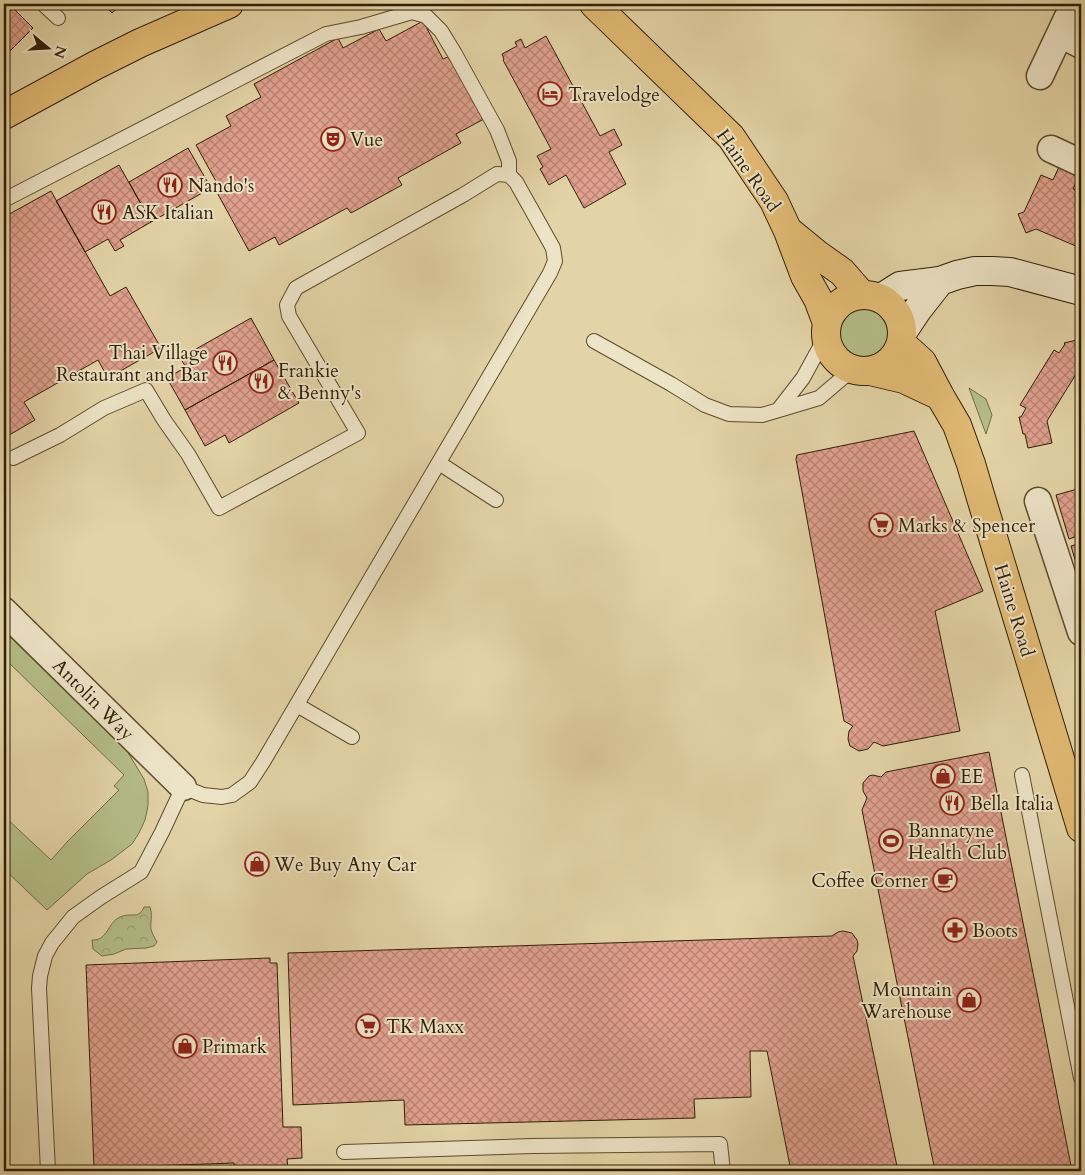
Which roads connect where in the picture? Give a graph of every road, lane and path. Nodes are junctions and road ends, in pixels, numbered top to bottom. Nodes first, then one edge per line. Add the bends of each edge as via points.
1 (43, 4) edge
2 (229, 4) edge
3 (1074, 4) edge
4 (593, 5) edge
5 (58, 18) dead end
6 (1070, 40) edge
7 (1040, 76) dead end
8 (11, 108) edge
9 (1051, 149) dead end
10 (1081, 163) edge
11 (509, 174) junction
12 (4, 200) edge
13 (788, 231) junction
14 (940, 281) junction
15 (1081, 291) edge
16 (872, 296) junction
17 (827, 329) junction
18 (902, 338) junction
19 (594, 341) dead end
20 (861, 370) junction
21 (940, 396) junction
22 (779, 409) junction
23 (13, 458) dead end
24 (438, 463) junction
25 (496, 500) dead end
26 (1038, 501) dead end
27 (4, 610) edge
28 (1081, 632) edge
29 (296, 704) junction
30 (352, 737) dead end
31 (1022, 775) dead end
32 (183, 787) junction
33 (1081, 828) edge
34 (1081, 1078) edge
35 (344, 1152) dead end
36 (48, 1171) edge
37 (723, 1171) edge

1 - 5 lane
2 - 8 main road via 140,43
3 - 6 street
4 - 13 main road, Haine Road via 731,137 774,201
6 - 7 street
9 - 10 street
11 - 12 lane via 509,161 497,130 455,54 441,31 426,16 412,12 326,34
11 - 23 lane via 497,174 296,288 287,304 290,316 358,433 219,508 146,390 104,408
11 - 24 lane via 553,248 555,261
13 - 16 main road, Haine Road
13 - 17 main road, Haine Road via 805,276 818,299
14 - 15 street via 974,271 1010,272
14 - 16 street via 900,286
14 - 18 street via 918,309
16 - 17 main road via 851,297 840,303 832,312
16 - 18 main road, Haine Road via 890,304 896,312 901,322
17 - 20 main road, Haine Road via 828,347 834,357 842,364
17 - 22 lane via 803,378
18 - 20 main road via 897,353 890,361 880,367
18 - 21 main road, Haine Road via 922,362
19 - 22 lane via 705,405 729,414 762,415
20 - 21 main road, Haine Road via 904,379
20 - 22 lane via 820,398
21 - 33 main road, Haine Road via 957,425 971,464
24 - 25 lane
24 - 29 lane
26 - 28 street
27 - 32 street, Antolin Way
29 - 30 lane
29 - 32 lane via 250,782 232,795 222,797 203,795
31 - 34 lane
32 - 36 lane via 141,872 72,917 45,956 39,988
35 - 37 lane via 720,1144

